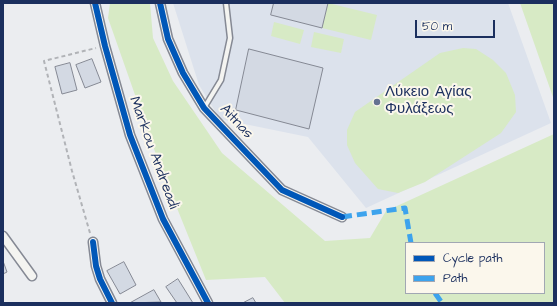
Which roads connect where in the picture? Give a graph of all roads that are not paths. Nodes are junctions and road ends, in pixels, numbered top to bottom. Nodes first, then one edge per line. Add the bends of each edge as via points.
1 (95, 3) edge
2 (160, 3) edge
3 (226, 3) edge
4 (204, 108) junction
5 (342, 217) dead end
6 (3, 236) edge
7 (93, 242) road end
8 (32, 276) dead end
9 (112, 303) edge
10 (208, 303) edge

1 - 10 street, Markou Andreadi via 130,135 163,219
2 - 4 street, Aitnas via 168,39 183,73
3 - 4 lane via 230,38 221,80
4 - 5 street, Aitnas via 282,190
6 - 8 street
7 - 9 street via 100,279

